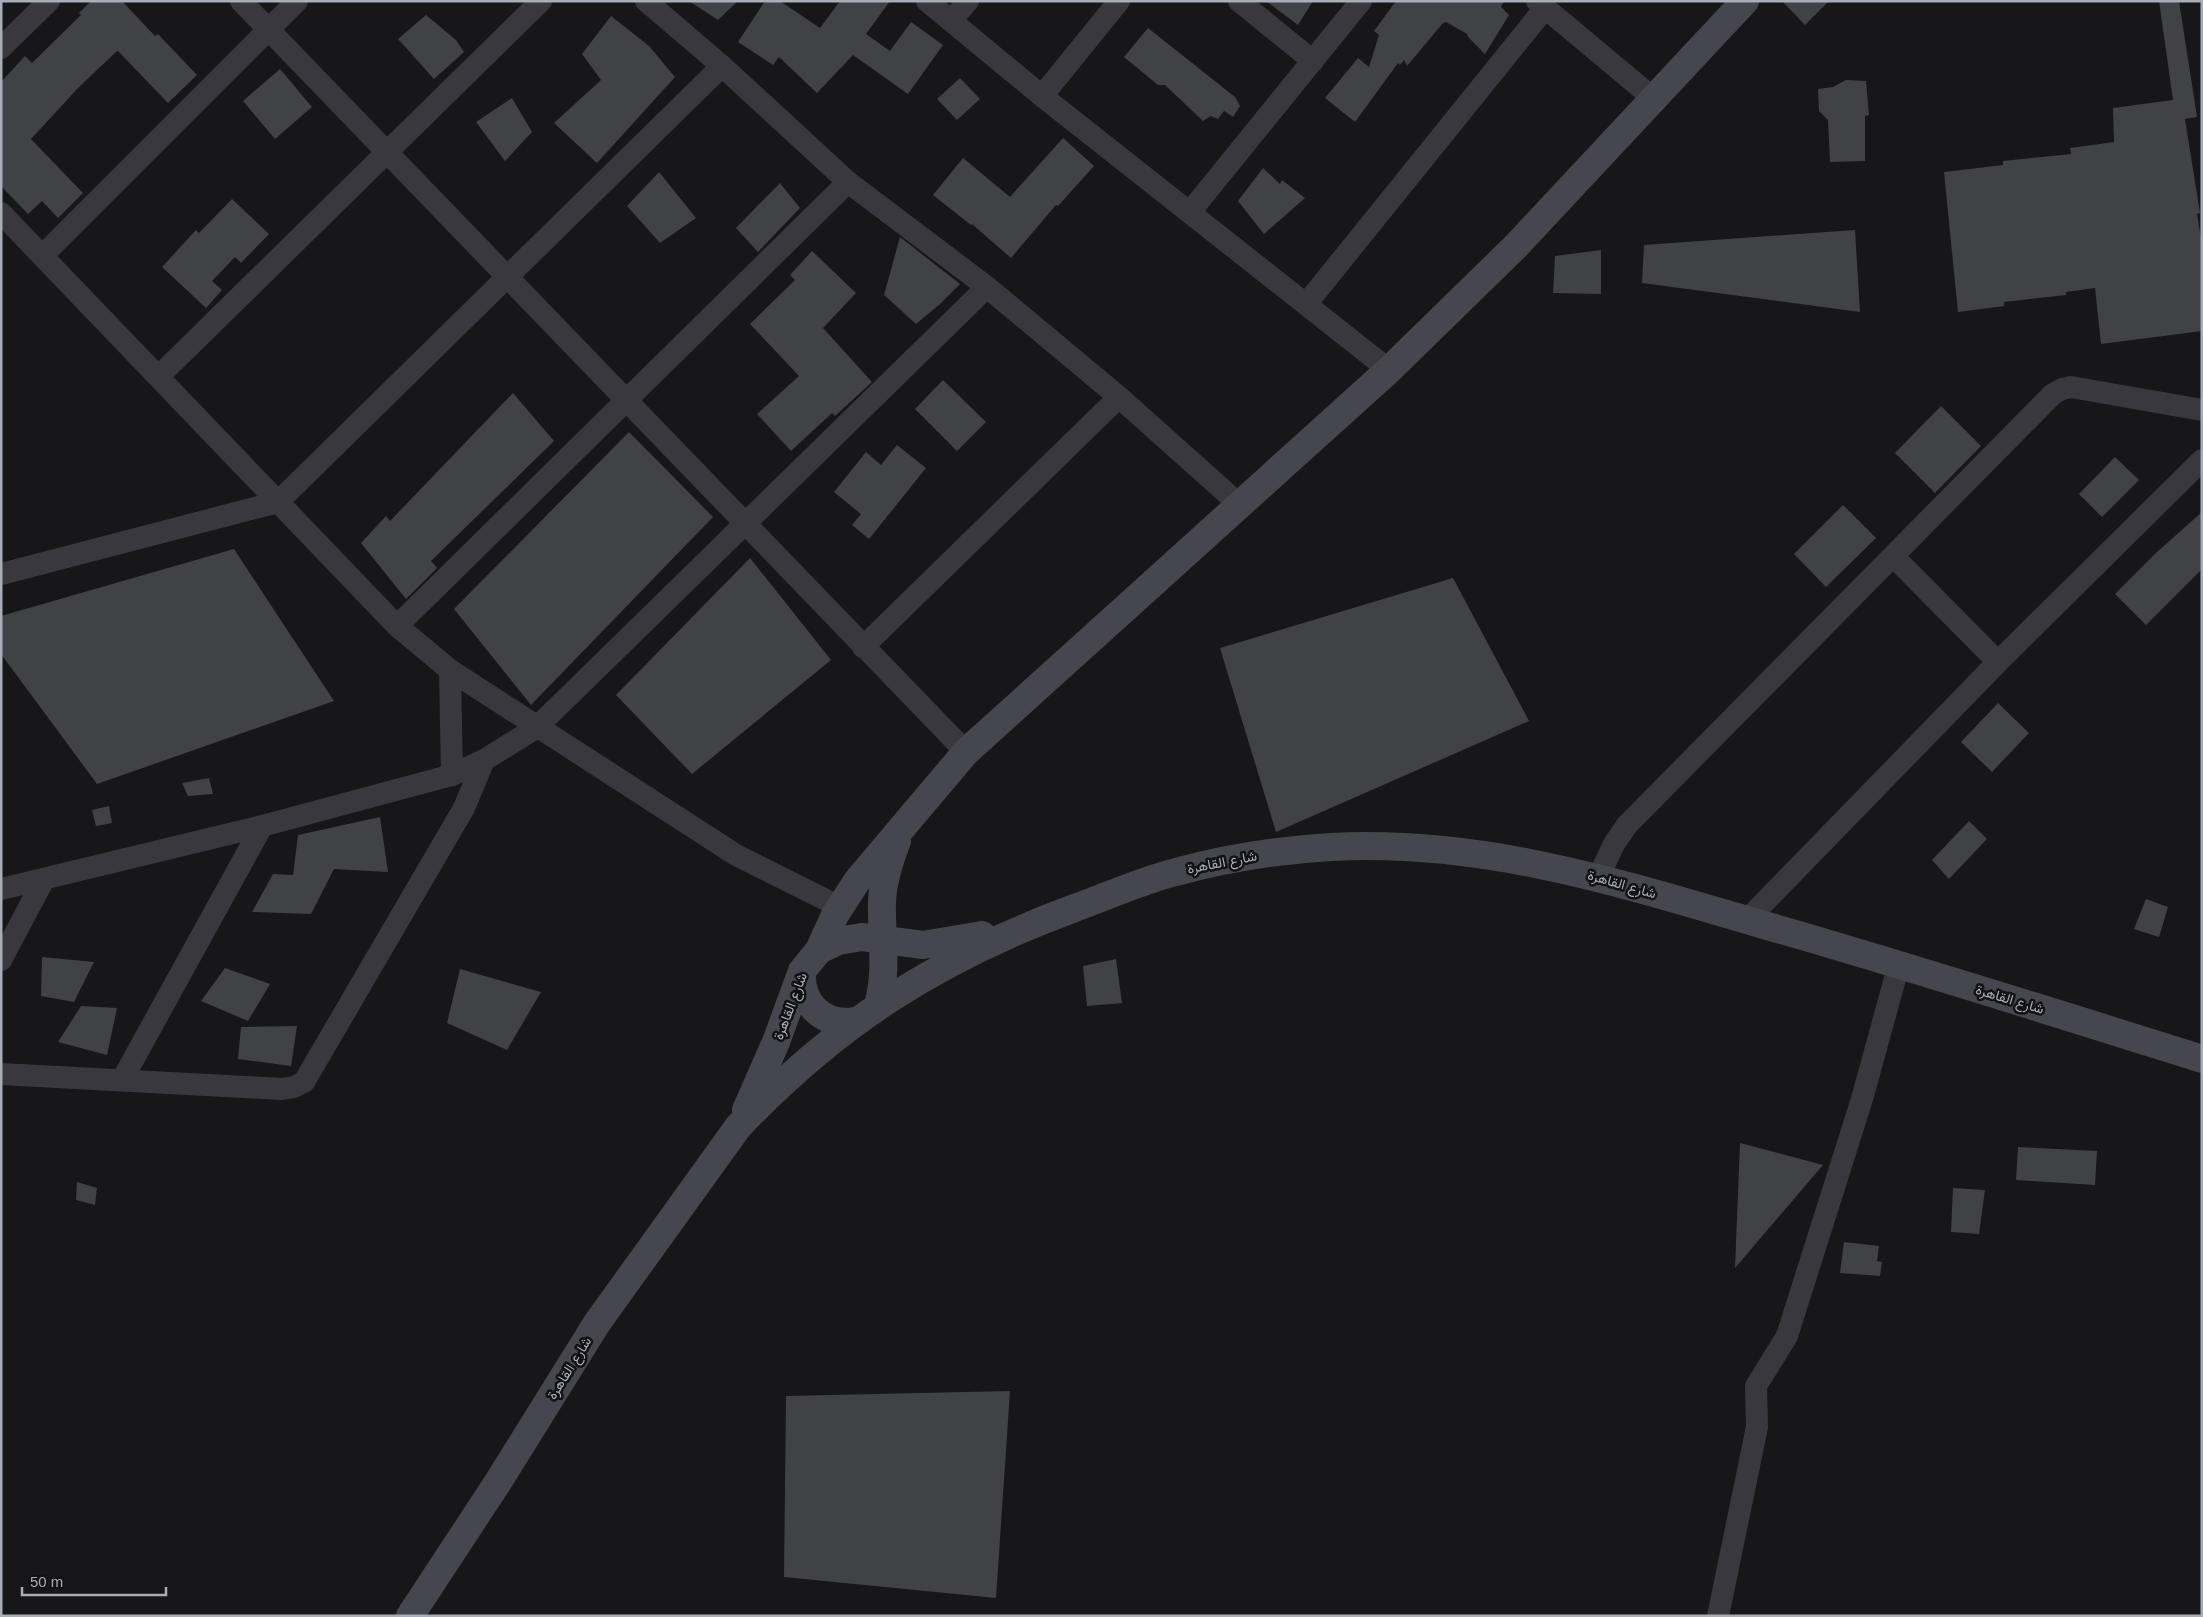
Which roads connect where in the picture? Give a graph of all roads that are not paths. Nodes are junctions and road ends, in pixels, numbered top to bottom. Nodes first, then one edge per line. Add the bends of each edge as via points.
1 (49, 1) edge
2 (241, 1) edge
3 (297, 1) edge
4 (541, 1) edge
5 (646, 1) edge
6 (926, 1) edge
7 (968, 1) edge
8 (1120, 1) edge
9 (1239, 1) edge
10 (1361, 1) edge
11 (1745, 1) edge
12 (1541, 5) edge
13 (952, 21) junction
14 (268, 30) junction
15 (1, 48) edge
16 (1313, 61) junction
17 (722, 66) junction
18 (1042, 96) junction
19 (1653, 98) junction
20 (387, 152) junction
21 (848, 182) junction
22 (1190, 212) junction
23 (1, 213) edge
24 (43, 255) junction
25 (508, 277) junction
26 (987, 287) junction
27 (1307, 303) junction
28 (1389, 370) junction
29 (158, 376) junction
30 (1119, 396) junction
31 (627, 401) junction
32 (2202, 410) edge
33 (2202, 460) edge
34 (278, 502) junction
35 (1241, 506) junction
36 (747, 522) junction
37 (1894, 557) junction
38 (1, 574) edge
39 (397, 626) junction
40 (863, 646) junction
41 (1998, 662) junction
42 (450, 670) junction
43 (536, 728) junction
44 (966, 752) junction
45 (484, 760) junction
46 (452, 775) junction
47 (906, 824) junction
48 (262, 826) junction
49 (1599, 876) junction
50 (44, 879) junction
51 (1, 889) edge
52 (840, 907) junction
53 (1747, 920) junction
54 (1031, 924) junction
55 (884, 939) junction
56 (819, 950) junction
57 (1, 960) edge
58 (1899, 964) junction
59 (802, 971) junction
60 (878, 1005) junction
61 (855, 1021) junction
62 (2202, 1059) edge
63 (1, 1074) edge
64 (122, 1080) junction
65 (738, 1127) junction
66 (410, 1616) edge
67 (1718, 1616) edge

1 - 15 street
2 - 14 street
3 - 14 street
4 - 20 street
5 - 17 street
6 - 13 street
7 - 13 street
8 - 18 street
9 - 16 street
10 - 16 street
11 - 19 main road
12 - 19 street
12 - 27 street
13 - 18 street
14 - 20 street
14 - 24 street
16 - 22 street
17 - 21 street
17 - 25 street
18 - 22 street
19 - 28 main road via 1516,246
20 - 25 street
20 - 29 street
21 - 26 street
21 - 31 street
22 - 27 street
23 - 24 street
24 - 29 street
25 - 31 street
25 - 34 street
26 - 30 street
26 - 36 street
27 - 28 street
28 - 35 main road
29 - 34 street
30 - 35 street
30 - 40 street
31 - 36 street
31 - 39 street
32 - 37 street via 2080,389 2062,389 2045,401
33 - 41 street
34 - 38 street
34 - 39 street
35 - 44 main road
36 - 40 street
36 - 43 street
37 - 41 street
37 - 49 street via 1627,825
39 - 42 street
40 - 44 street
41 - 53 street
42 - 43 street
42 - 46 street
43 - 45 street
43 - 52 street via 736,856
44 - 47 main road
45 - 46 street
45 - 64 street via 464,808 304,1082 294,1088 282,1089
46 - 48 street
47 - 52 main road via 857,881
47 - 55 main road via 885,879 882,899
48 - 50 street
48 - 64 street
49 - 53 main road, شارع القاهرة
49 - 54 main road, شارع القاهرة via 1461,851 1333,846 1245,857 1172,873
50 - 51 street
50 - 57 street
52 - 56 main road
53 - 58 main road, شارع القاهرة
54 - 55 main road, شارع القاهرة via 936,944 911,945
54 - 60 main road, شارع القاهرة via 952,960
55 - 56 main road, شارع القاهرة via 850,938
55 - 60 main road via 884,967
56 - 59 main road, شارع القاهرة
58 - 62 main road, شارع القاهرة
58 - 67 street via 1862,1099 1787,1336 1756,1386 1757,1427
59 - 61 main road via 803,990 812,1007 827,1019 845,1023
59 - 65 main road, شارع القاهرة
60 - 61 main road, شارع القاهرة
61 - 65 main road, شارع القاهرة via 794,1071
63 - 64 street
65 - 66 main road, شارع القاهرة via 598,1323

